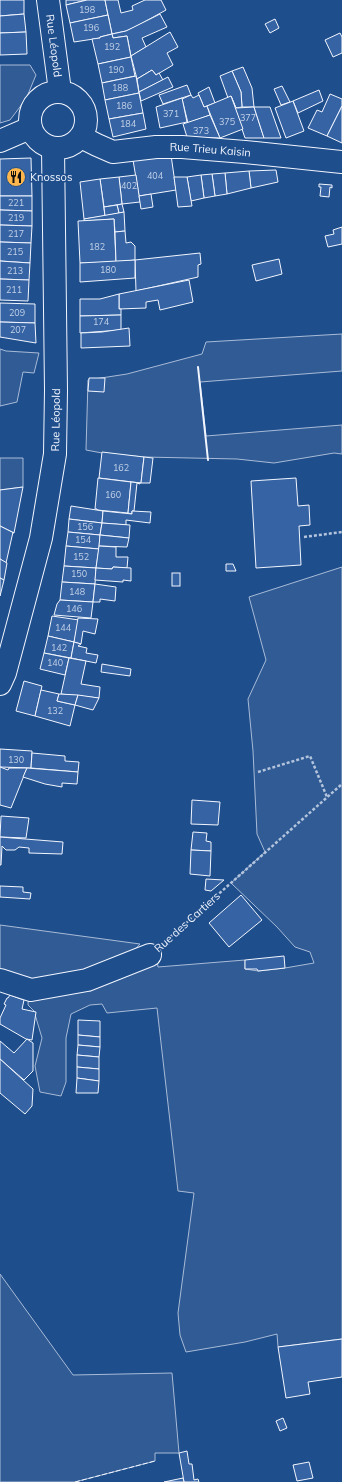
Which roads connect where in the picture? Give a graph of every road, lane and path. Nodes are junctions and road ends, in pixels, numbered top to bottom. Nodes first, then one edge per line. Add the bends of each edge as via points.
1 (48, 0) edge
2 (60, 91) junction
3 (30, 128) junction
4 (81, 137) junction
5 (0, 141) edge
6 (53, 148) junction
7 (342, 162) edge
8 (342, 532) edge
9 (304, 537) dead end
10 (0, 684) edge
11 (258, 772) dead end
12 (342, 784) edge
13 (327, 797) junction
14 (150, 955) joint
15 (0, 980) edge

1 - 2 street, Rue Léopold
2 - 3 street, Rue Léopold via 44,94 38,99 30,112
2 - 4 street, Rue Léopold via 72,95 82,104 86,120
3 - 5 street
3 - 6 street via 39,141
4 - 6 street via 69,146
4 - 7 street, Rue Trieu Kaisin via 113,152 182,147
6 - 10 street, Rue Léopold via 55,454 41,538
8 - 9 path
11 - 13 path via 310,756
12 - 13 path, Rue des Cartiers
13 - 14 path, Rue des Cartiers
14 - 15 street, Rue des Cartiers via 88,980 31,990

